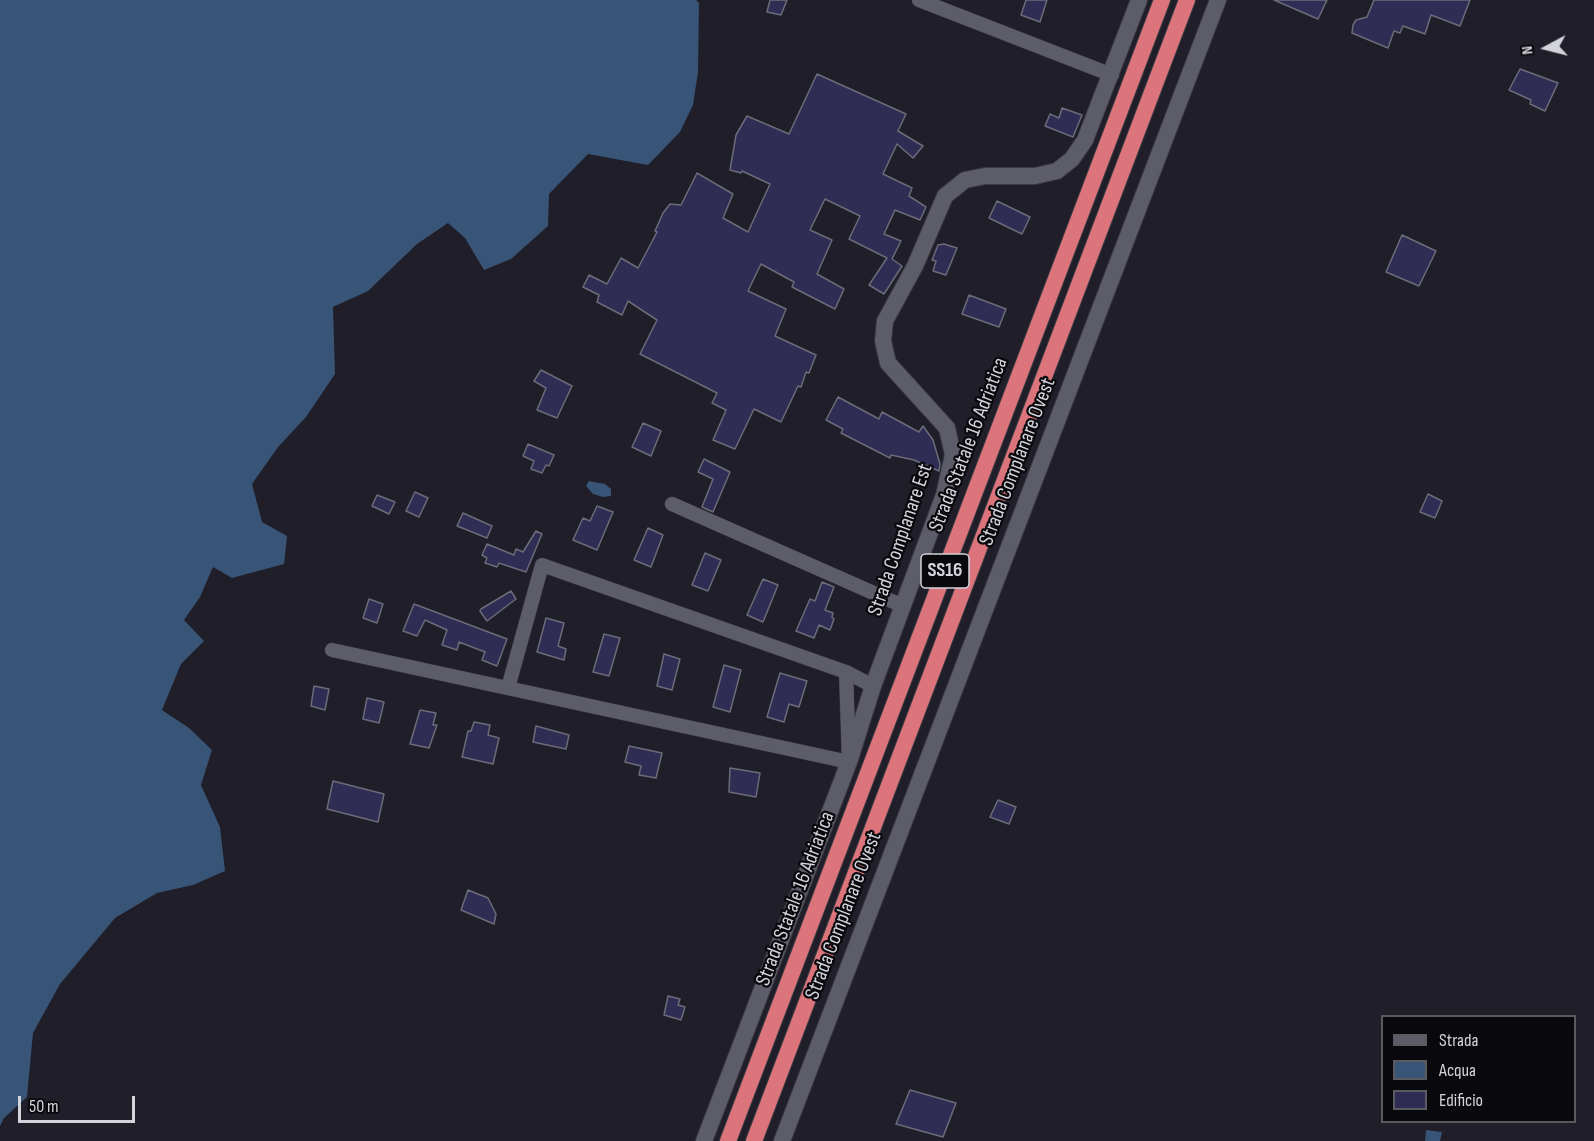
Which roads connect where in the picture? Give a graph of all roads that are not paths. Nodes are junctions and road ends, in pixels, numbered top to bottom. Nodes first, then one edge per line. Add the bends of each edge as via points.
1 (919, 0) edge
2 (1139, 0) edge
3 (1162, 0) edge
4 (1187, 0) edge
5 (1218, 0) edge
6 (1112, 75) junction
7 (672, 504) dead end
8 (903, 606) junction
9 (332, 650) dead end
10 (846, 672) junction
11 (873, 686) junction
12 (508, 688) junction
13 (849, 762) junction
14 (704, 1141) edge
15 (728, 1141) edge
16 (754, 1141) edge
17 (782, 1141) edge

1 - 6 street
2 - 6 street, Strada Complanare Est
3 - 15 highway, Strada Statale 16 Adriatica / SS16
4 - 16 highway, SS16
5 - 17 street, Strada Complanare Ovest
6 - 8 street, Strada Complanare Est via 1085,140 1072,159 1057,171 965,180 945,196 915,266 885,321 883,340 888,363 947,428 953,455 944,495
7 - 8 street
8 - 11 street, Strada Complanare Est
9 - 12 street
10 - 11 street
10 - 12 street via 542,565
10 - 13 street
11 - 13 street, Strada Complanare Est
12 - 13 street
13 - 14 street, Strada Complanare Est

